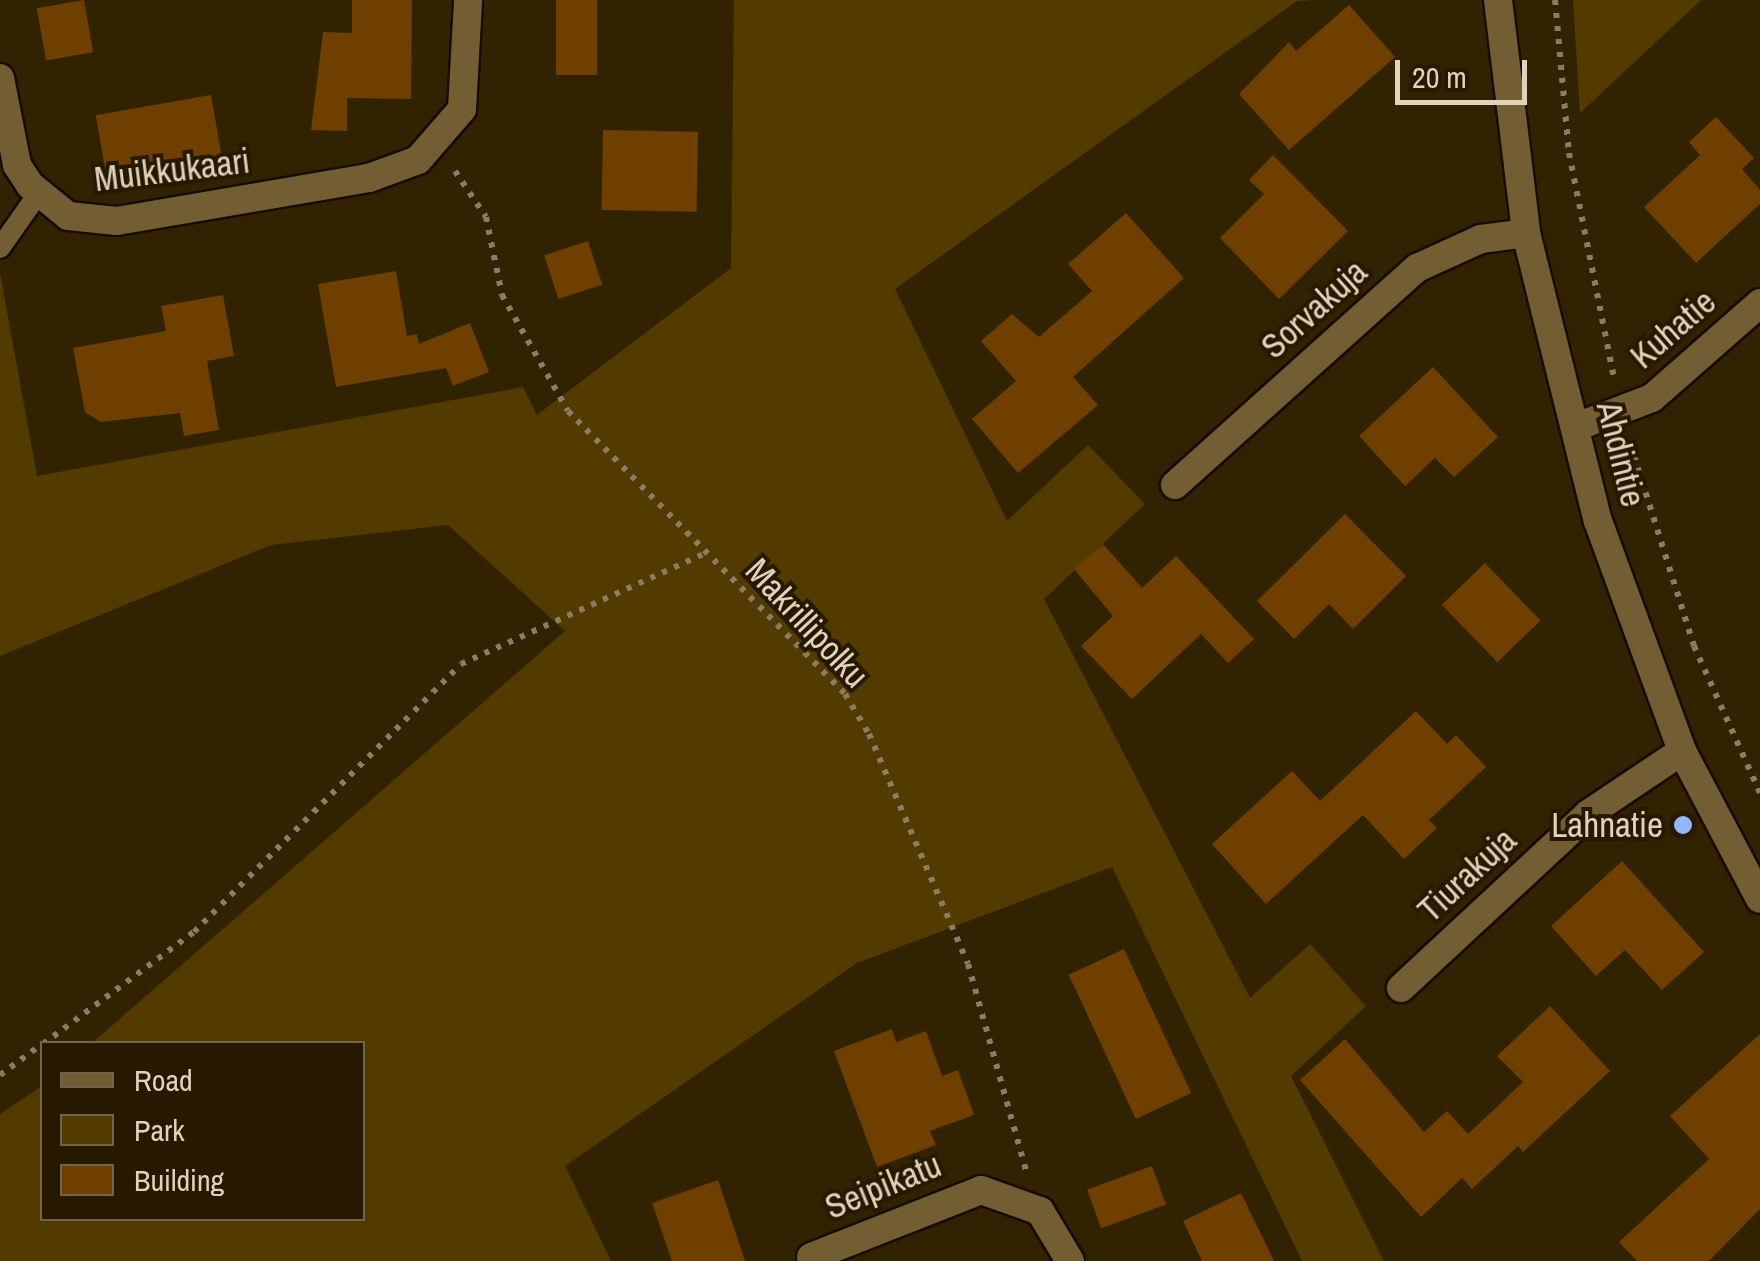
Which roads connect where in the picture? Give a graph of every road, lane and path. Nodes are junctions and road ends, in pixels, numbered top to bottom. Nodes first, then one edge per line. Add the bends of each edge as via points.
1 (468, 0) edge
2 (1498, 0) edge
3 (0, 78) edge
4 (437, 146) junction
5 (9, 166) edge
6 (38, 194) junction
7 (1526, 233) junction
8 (0, 248) edge
9 (1760, 303) edge
10 (1576, 427) junction
11 (1176, 486) dead end
12 (706, 554) junction
13 (1682, 751) junction
14 (1760, 899) edge
15 (1401, 988) dead end
16 (47, 1041) edge
17 (40, 1046) edge
18 (0, 1075) edge
19 (1024, 1200) junction
20 (810, 1257) dead end
21 (1070, 1261) edge

1 - 4 street via 464,99
2 - 7 street, Ahdintie
3 - 5 street, Muikkukaari
4 - 6 street, Muikkukaari via 369,178 117,221 68,216
4 - 12 path, Makrillipolku via 486,217 502,294 568,411
5 - 6 street, Muikkukaari
6 - 8 lane
7 - 10 street, Ahdintie
7 - 11 street, Sorvakuja via 1481,239 1418,268
9 - 10 street, Kuhatie via 1652,398
10 - 13 street, Ahdintie via 1620,591
12 - 16 path via 461,664 194,932
12 - 19 path, Makrillipolku via 845,694 869,734 968,964 1018,1122
13 - 14 street, Ahdintie
13 - 15 street, Tiurakuja via 1588,814
17 - 18 path
19 - 20 street, Seipikatu via 1004,1192 956,1193
19 - 21 street via 1054,1227

